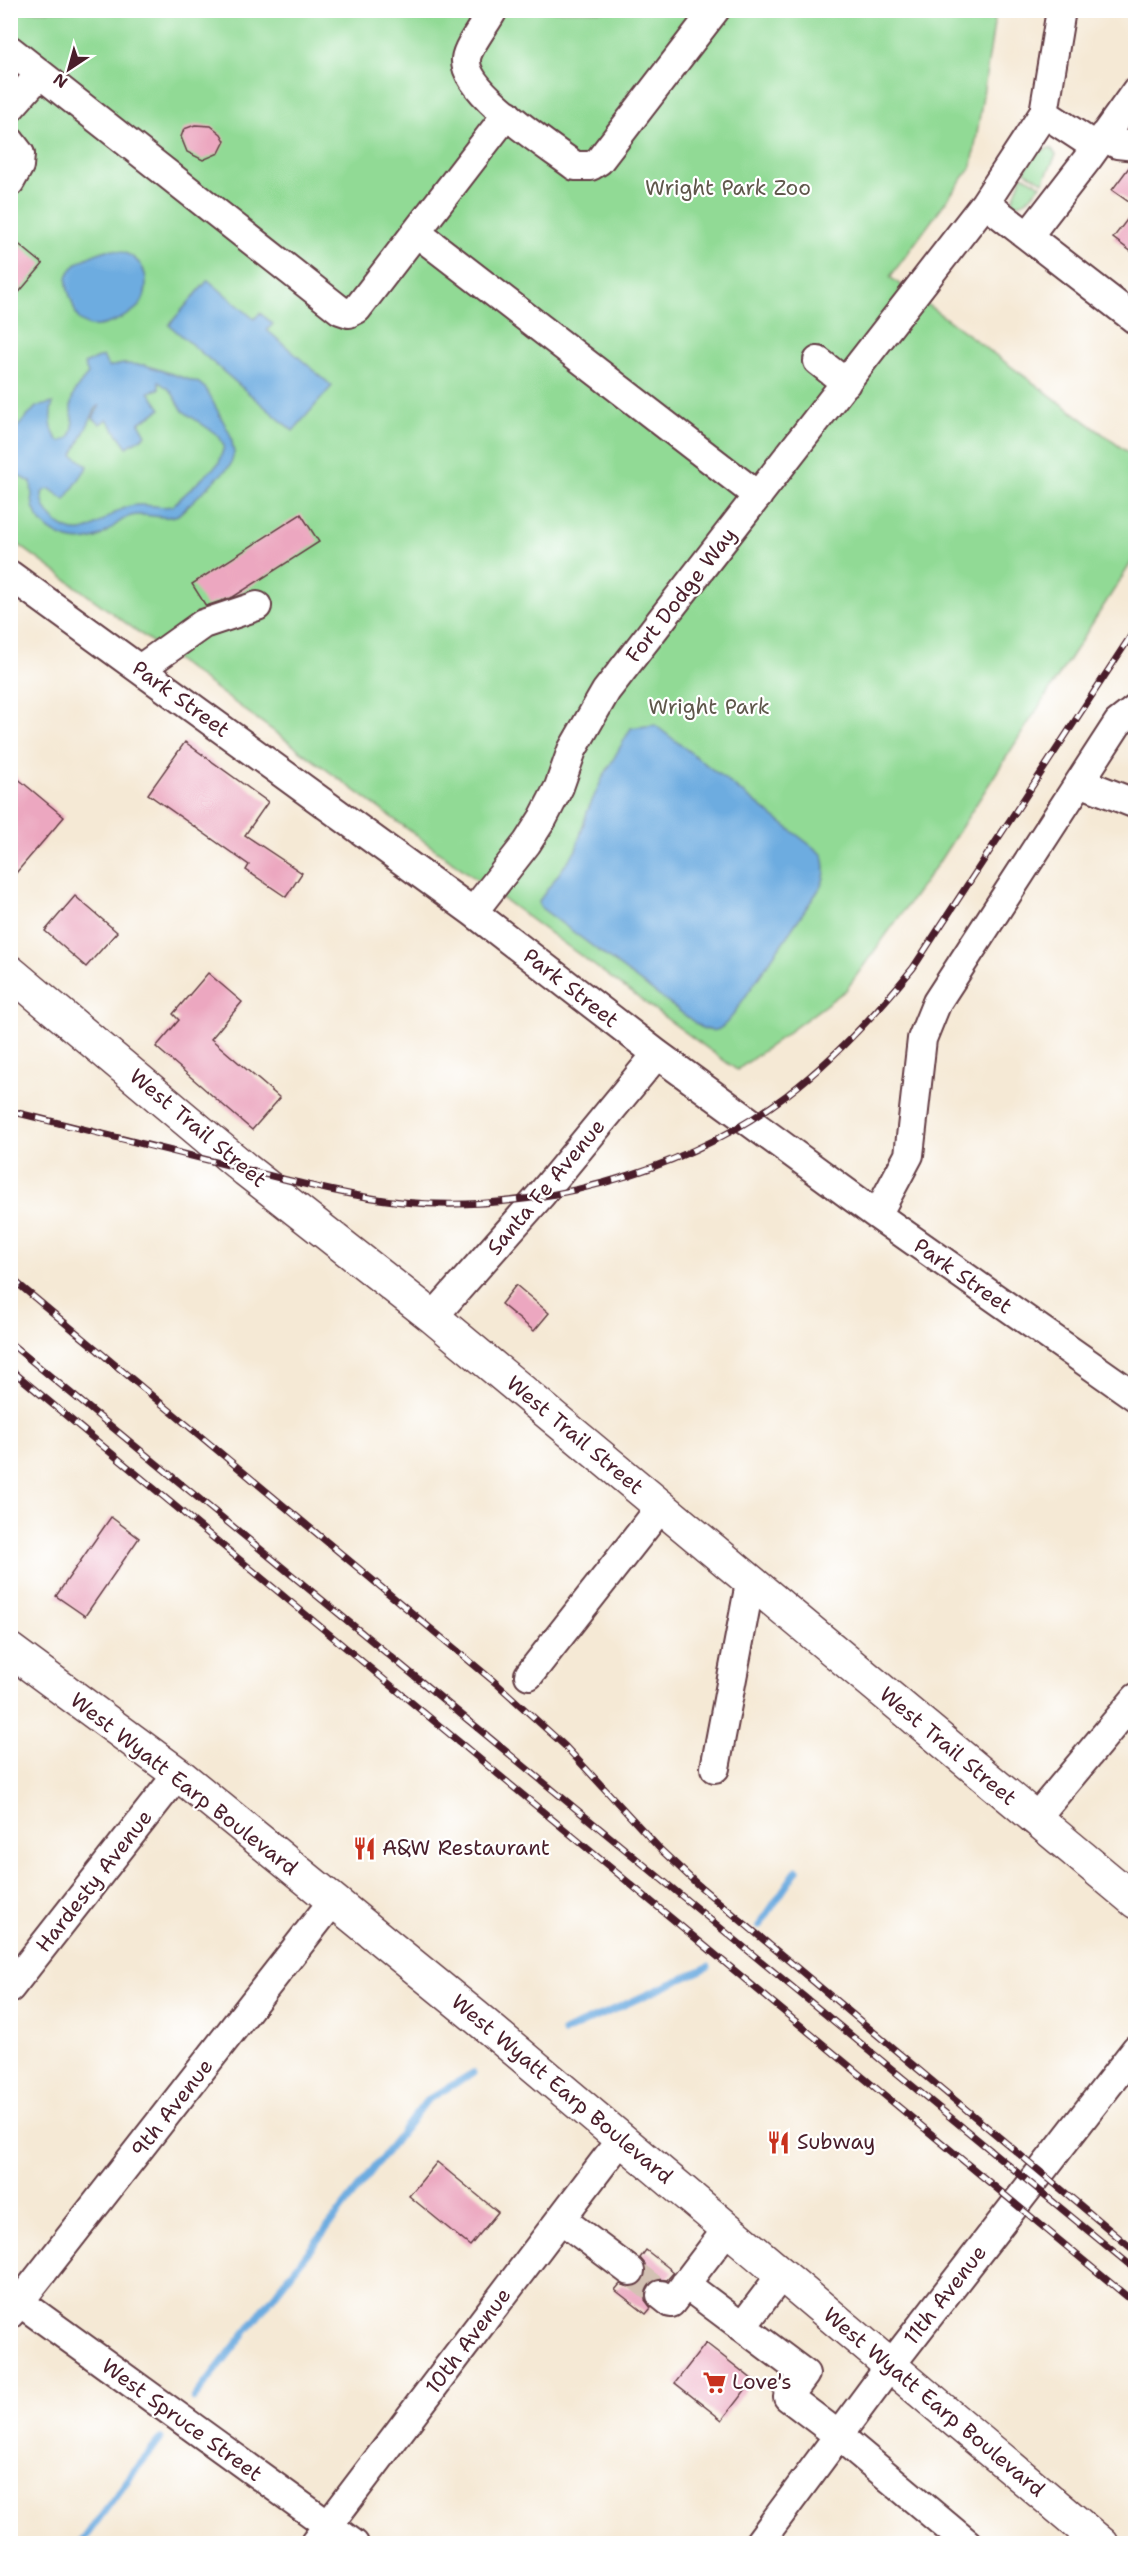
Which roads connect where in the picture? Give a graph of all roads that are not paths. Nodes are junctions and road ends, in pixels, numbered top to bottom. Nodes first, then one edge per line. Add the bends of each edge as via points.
1 (493, 10) edge
2 (716, 10) edge
3 (1061, 10) edge
4 (10, 50) edge
5 (40, 74) junction
6 (1136, 91) edge
7 (10, 108) edge
8 (1044, 113) junction
9 (507, 114) junction
10 (10, 141) edge
11 (1100, 141) junction
12 (1136, 146) edge
13 (10, 182) edge
14 (985, 203) junction
15 (417, 233) junction
16 (1028, 236) junction
17 (1136, 320) edge
18 (818, 361) dead end
19 (846, 383) junction
20 (758, 496) junction
21 (10, 575) edge
22 (257, 606) dead end
23 (140, 669) junction
24 (1136, 709) edge
25 (1080, 782) junction
26 (1136, 804) edge
27 (473, 912) junction
28 (10, 972) edge
29 (657, 1054) junction
30 (876, 1215) junction
31 (433, 1317) junction
32 (1133, 1389) edge
33 (661, 1507) junction
34 (750, 1583) junction
35 (14, 1659) edge
36 (529, 1675) dead end
37 (1136, 1698) edge
38 (715, 1768) dead end
39 (178, 1774) junction
40 (1034, 1820) junction
41 (333, 1901) junction
42 (1136, 1902) edge
43 (10, 1988) edge
44 (1136, 2049) edge
45 (622, 2138) junction
46 (561, 2219) junction
47 (728, 2228) junction
48 (630, 2271) tunnel mouth
49 (782, 2274) junction
50 (14, 2304) edge
51 (742, 2327) junction
52 (890, 2366) junction
53 (838, 2435) junction
54 (321, 2534) edge
55 (354, 2544) edge
56 (758, 2544) edge
57 (968, 2544) edge
58 (1102, 2544) edge

1 - 9 street via 466,58 470,76
2 - 9 street via 599,161 591,166 575,166
3 - 8 street
4 - 5 street
5 - 7 street
5 - 15 street via 340,310 349,313 357,309
6 - 11 street
8 - 11 street
8 - 14 street, Fort Dodge Way
9 - 15 street
10 - 13 street via 20,154 19,166
11 - 12 street
11 - 16 street
14 - 16 street
14 - 19 street, Fort Dodge Way
15 - 20 street
16 - 17 street
18 - 19 street
19 - 20 street, Fort Dodge Way
20 - 27 street, Fort Dodge Way via 606,692 572,750 543,818
21 - 23 street, Park Street
22 - 23 street via 202,624
23 - 27 street, Park Street
24 - 25 street via 1118,723
25 - 26 street
25 - 30 street via 937,1002 922,1039 909,1155
27 - 29 street, Park Street
28 - 31 main road, West Trail Street via 246,1170
29 - 30 street, Park Street
29 - 31 street, Santa Fe Avenue via 540,1196
30 - 32 street, Park Street
31 - 33 main road, West Trail Street
33 - 34 main road, West Trail Street
33 - 36 street
34 - 38 street
34 - 40 main road, West Trail Street
35 - 39 main road, West Wyatt Earp Boulevard
37 - 40 street
39 - 41 main road, West Wyatt Earp Boulevard
39 - 43 street, Hardesty Avenue
40 - 42 main road, West Trail Street
41 - 45 main road, West Wyatt Earp Boulevard
41 - 50 street, 9th Avenue
44 - 52 street, 11th Avenue
45 - 46 street, 10th Avenue
45 - 47 main road, West Wyatt Earp Boulevard
46 - 48 street
46 - 54 street, 10th Avenue
47 - 49 main road, West Wyatt Earp Boulevard
47 - 51 street via 673,2290
49 - 51 street
49 - 52 main road, West Wyatt Earp Boulevard
50 - 54 street, West Spruce Street
51 - 53 street via 805,2374 788,2397
52 - 53 street, 11th Avenue
52 - 58 main road, West Wyatt Earp Boulevard
53 - 56 street, 11th Avenue
53 - 57 street
54 - 55 street, West Spruce Street

